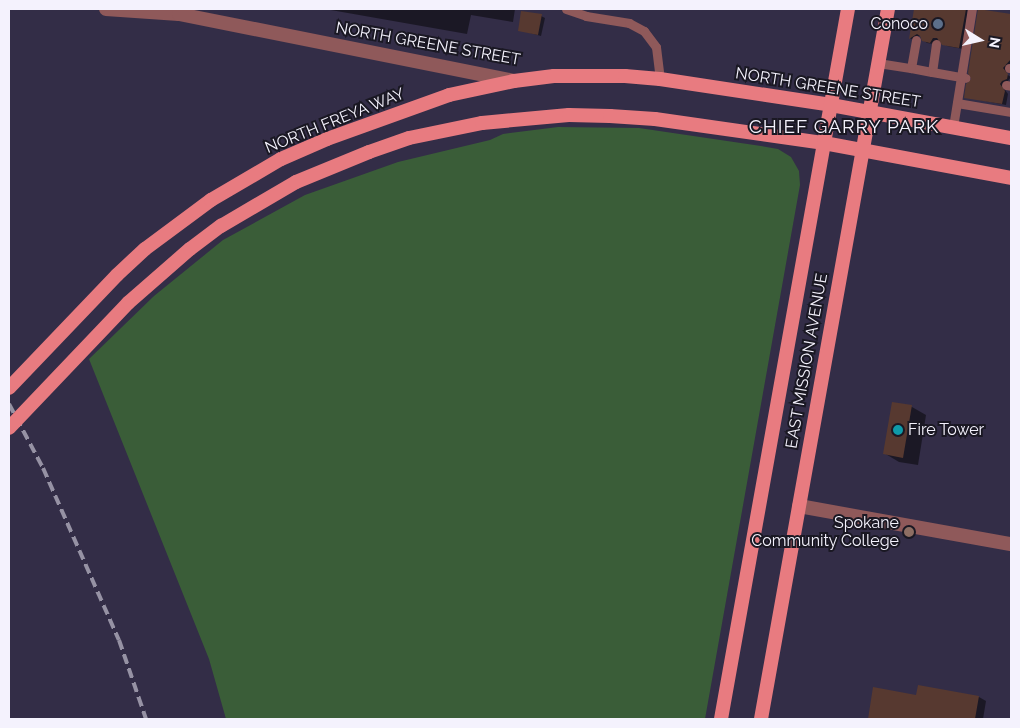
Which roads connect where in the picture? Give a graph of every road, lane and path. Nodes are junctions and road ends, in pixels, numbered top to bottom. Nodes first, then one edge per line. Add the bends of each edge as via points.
1 (106, 9) edge
2 (566, 9) edge
3 (848, 9) edge
4 (888, 9) edge
5 (972, 9) edge
6 (180, 11) edge
7 (916, 40) dead end
8 (936, 44) dead end
9 (878, 63) junction
10 (911, 68) junction
11 (932, 72) junction
12 (963, 78) junction
13 (660, 79) junction
14 (514, 81) junction
15 (957, 103) junction
16 (831, 105) junction
17 (869, 112) junction
18 (1011, 112) edge
19 (953, 127) junction
20 (1011, 138) edge
21 (824, 144) junction
22 (862, 151) junction
23 (1011, 178) edge
24 (9, 388) edge
25 (9, 428) edge
26 (799, 506) junction
27 (1011, 544) edge
28 (721, 719) edge
29 (761, 719) edge

1 - 6 street, NORTH GREENE STREET
2 - 13 lane via 629,23 644,31 656,46
3 - 16 main road, EAST MISSION AVENUE
4 - 9 main road, EAST MISSION AVENUE
5 - 12 lane
6 - 14 street, NORTH GREENE STREET
7 - 10 lane
8 - 11 lane
9 - 10 lane
9 - 17 main road, EAST MISSION AVENUE
10 - 11 lane
11 - 12 lane
12 - 15 lane
13 - 14 main road, NORTH GREENE STREET via 592,74
13 - 16 main road, NORTH GREENE STREET
14 - 24 main road, NORTH FREYA WAY via 449,95 360,126 281,160 211,200 117,275
15 - 18 lane
15 - 19 lane
16 - 17 main road, NORTH GREENE STREET
16 - 21 main road, EAST MISSION AVENUE
17 - 19 main road, NORTH GREENE STREET
17 - 22 main road, EAST MISSION AVENUE
19 - 20 main road, NORTH GREENE STREET
21 - 22 main road
21 - 25 main road, bridge via 663,121 570,115 447,128 409,138 296,182 221,226 128,303
21 - 28 main road, EAST MISSION AVENUE
22 - 23 main road
22 - 26 main road, EAST MISSION AVENUE
26 - 27 street
26 - 29 main road, EAST MISSION AVENUE

